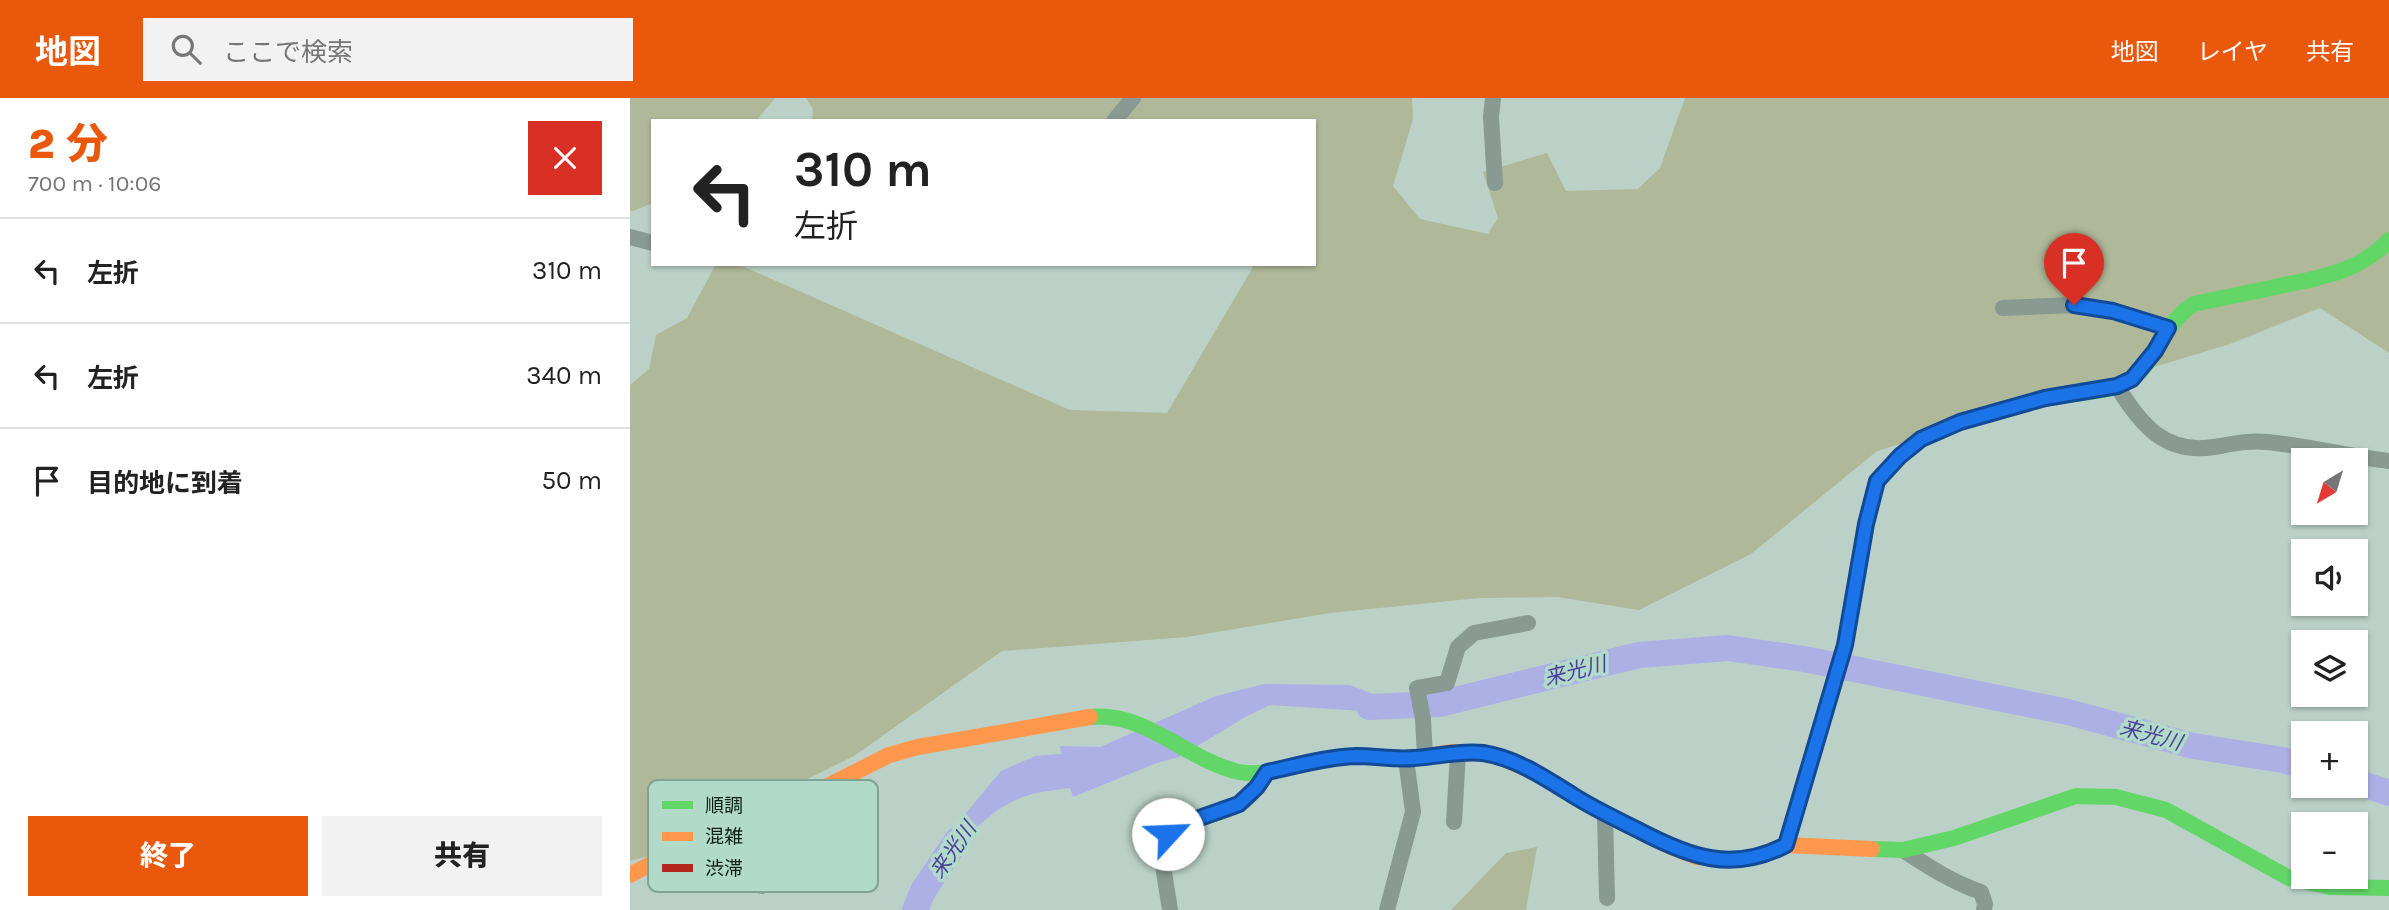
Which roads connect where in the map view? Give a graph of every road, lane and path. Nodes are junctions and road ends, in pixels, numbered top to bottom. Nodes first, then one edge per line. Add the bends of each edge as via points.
1 (1133, 98) edge
2 (1493, 98) edge
3 (1116, 119) edge
4 (1495, 183) dead end
5 (630, 237) edge
6 (2389, 240) edge
7 (651, 242) edge
8 (2003, 308) dead end
9 (2168, 328) junction
10 (2117, 386) junction
11 (2389, 461) edge
12 (1528, 624) dead end
13 (1458, 752) junction
14 (1425, 757) junction
15 (1406, 759) junction
16 (1267, 772) junction
17 (840, 780) edge
18 (1605, 814) junction
19 (1454, 822) dead end
20 (1786, 845) junction
21 (1903, 850) junction
22 (648, 866) edge
23 (630, 875) edge
24 (2389, 888) edge
25 (1607, 898) dead end
26 (1170, 910) edge
27 (1387, 910) edge
28 (1984, 910) edge

1 - 3 street
2 - 4 street
5 - 7 street
6 - 9 street via 2353,267 2326,276 2194,304
8 - 9 street via 2074,305
9 - 10 street via 2132,379
10 - 11 street via 2149,430 2165,441 2211,448 2266,442
10 - 20 street via 2045,398 1960,422 1921,439 1877,481 1845,645
12 - 14 street via 1474,633 1458,647 1447,683 1417,688
13 - 14 street
13 - 18 street via 1502,758
13 - 19 street
14 - 15 street
15 - 16 street via 1356,756
15 - 27 street via 1413,812
16 - 17 street via 1240,772 1130,720 1103,716 918,747 889,755
16 - 26 street via 1239,804 1168,834 1163,845
18 - 20 street via 1697,857 1731,860
18 - 25 street
20 - 21 street
21 - 24 street via 1954,838 2076,796 2116,797 2166,810 2289,878 2330,887
21 - 28 street via 1936,873 1981,892
22 - 23 street

